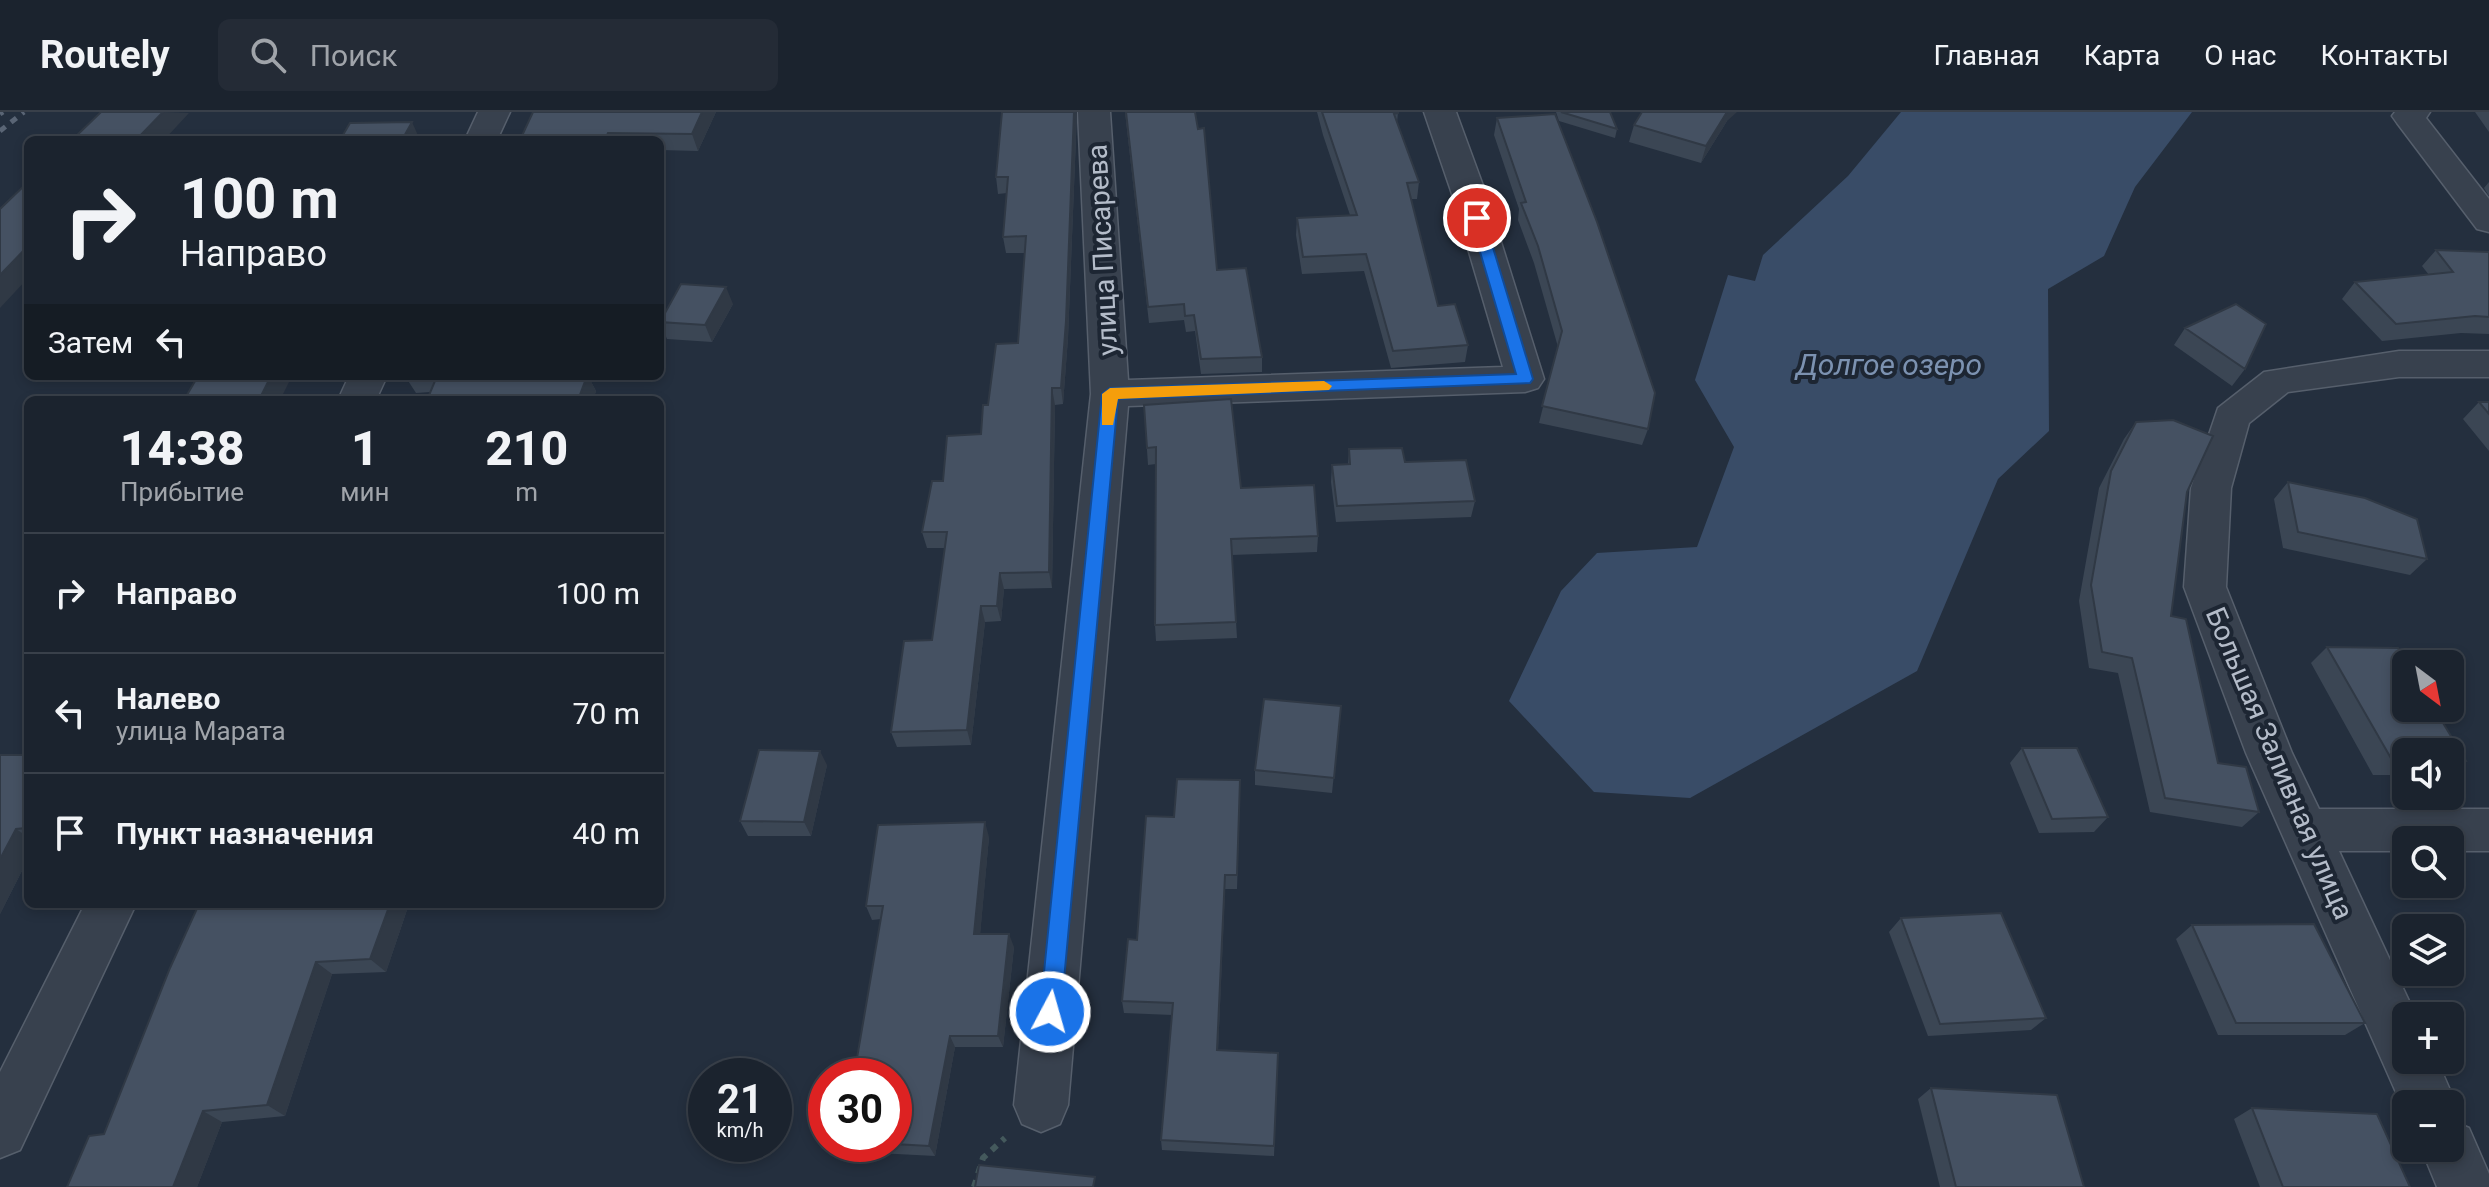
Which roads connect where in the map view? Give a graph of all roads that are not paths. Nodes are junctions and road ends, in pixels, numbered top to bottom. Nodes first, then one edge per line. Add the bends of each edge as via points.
1 (494, 112) edge
2 (1094, 112) edge
3 (1440, 112) edge
4 (2414, 112) edge
5 (483, 136) edge
6 (2489, 222) edge
7 (2489, 364) edge
8 (1110, 394) junction
9 (2306, 830) junction
10 (2489, 830) edge
11 (109, 908) edge
12 (2392, 1022) edge
13 (1041, 1105) dead end
14 (0, 1130) edge
15 (2455, 1162) edge
16 (2466, 1187) edge

1 - 5 street
2 - 8 street, улица Писарева
3 - 8 street via 1525,379
4 - 6 street via 2408,116
7 - 9 street, Большая Заливная улица via 2399,364 2277,381 2232,417 2211,488 2205,587 2269,753
8 - 13 street, улица Писарева
9 - 10 street
9 - 12 street, Большая Заливная улица
11 - 14 street
15 - 16 street

